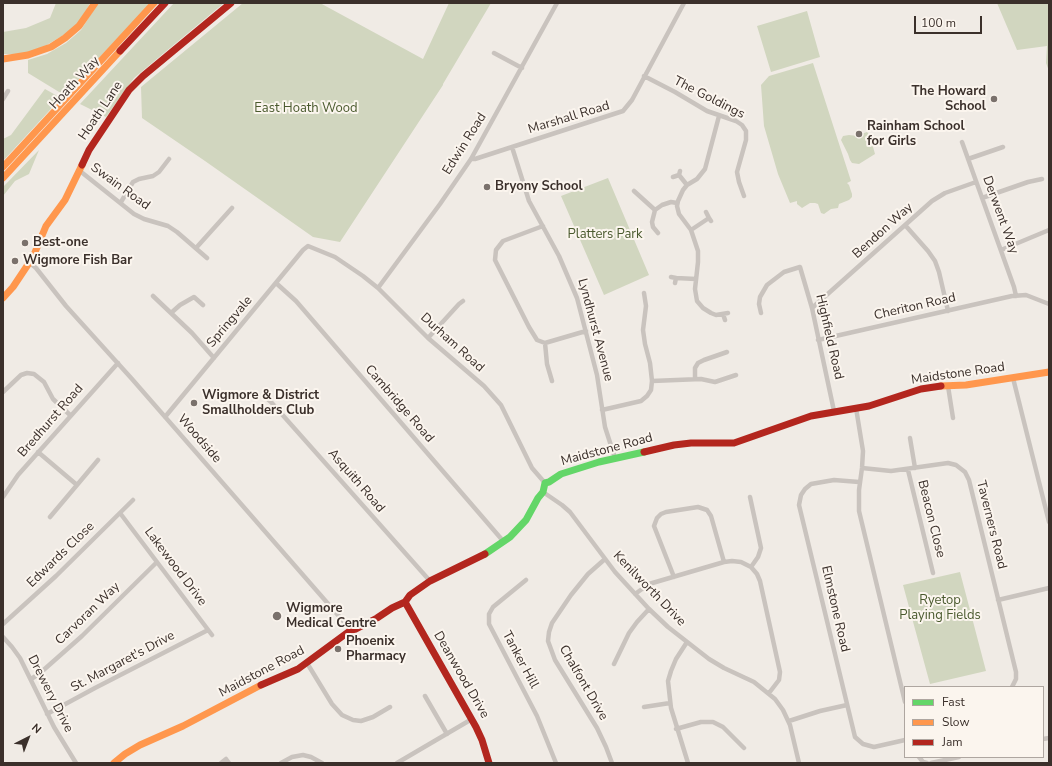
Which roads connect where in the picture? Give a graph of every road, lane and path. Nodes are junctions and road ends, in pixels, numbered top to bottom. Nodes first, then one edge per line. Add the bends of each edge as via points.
1 (95, 3) edge
2 (154, 3) edge
3 (165, 3) edge
4 (231, 3) edge
5 (557, 3) edge
6 (684, 3) edge
7 (494, 53) dead end
8 (3, 59) edge
9 (522, 68) junction
10 (644, 76) junction
11 (8, 91) dead end
12 (3, 99) edge
13 (720, 116) junction
14 (962, 142) dead end
15 (512, 147) junction
16 (1002, 147) dead end
17 (169, 159) dead end
18 (471, 159) junction
19 (968, 159) junction
20 (3, 167) edge
21 (80, 171) junction
22 (3, 178) edge
23 (673, 178) dead end
24 (1042, 179) dead end
25 (976, 182) junction
26 (687, 185) junction
27 (634, 191) dead end
28 (744, 196) dead end
29 (982, 198) junction
30 (121, 202) junction
31 (677, 203) junction
32 (232, 208) dead end
33 (655, 210) junction
34 (706, 212) dead end
35 (905, 225) junction
36 (543, 226) junction
37 (691, 230) junction
38 (1049, 230) edge
39 (658, 233) dead end
40 (196, 248) junction
41 (314, 248) joint
42 (1001, 250) junction
43 (207, 258) dead end
44 (30, 263) junction
45 (696, 279) junction
46 (276, 283) junction
47 (675, 283) dead end
48 (378, 288) junction
49 (644, 293) dead end
50 (153, 296) dead end
51 (1016, 296) junction
52 (3, 298) edge
53 (463, 301) dead end
54 (1049, 304) edge
55 (203, 305) dead end
56 (812, 308) junction
57 (948, 311) junction
58 (171, 313) junction
59 (761, 313) dead end
60 (725, 320) dead end
61 (586, 331) junction
62 (428, 338) junction
63 (818, 340) junction
64 (545, 343) junction
65 (727, 352) dead end
66 (214, 358) junction
67 (118, 363) junction
68 (1049, 372) edge
69 (736, 375) dead end
70 (1013, 378) junction
71 (695, 379) junction
72 (552, 381) dead end
73 (652, 381) junction
74 (948, 386) junction
75 (3, 392) edge
76 (265, 398) dead end
77 (856, 408) junction
78 (602, 410) junction
79 (834, 411) junction
80 (70, 415) junction
81 (165, 417) junction
82 (953, 418) dead end
83 (910, 438) dead end
84 (38, 452) junction
85 (615, 458) junction
86 (98, 460) dead end
87 (862, 468) junction
88 (915, 468) junction
89 (908, 470) junction
90 (859, 482) junction
91 (545, 483) junction
92 (77, 484) junction
93 (543, 492) junction
94 (3, 497) edge
95 (750, 498) dead end
96 (133, 500) dead end
97 (120, 513) junction
98 (50, 517) dead end
99 (1049, 522) edge
100 (504, 542) junction
101 (604, 559) junction
102 (157, 562) junction
103 (724, 562) junction
104 (751, 567) junction
105 (933, 573) dead end
106 (674, 577) junction
107 (526, 580) dead end
108 (430, 581) junction
109 (1049, 588) edge
110 (635, 594) junction
111 (998, 600) junction
112 (405, 602) junction
113 (649, 609) junction
114 (3, 624) edge
115 (208, 630) junction
116 (351, 630) junction
117 (212, 635) dead end
118 (3, 637) edge
119 (687, 642) junction
120 (307, 663) junction
121 (614, 664) dead end
122 (31, 679) junction
123 (1012, 686) edge
124 (769, 693) junction
125 (425, 696) dead end
126 (904, 698) edge
127 (670, 703) junction
128 (847, 705) junction
129 (390, 707) dead end
130 (644, 707) dead end
131 (47, 714) junction
132 (472, 719) junction
133 (789, 721) junction
134 (676, 729) junction
135 (447, 734) junction
136 (904, 740) edge
137 (744, 748) dead end
138 (954, 758) edge
139 (76, 763) edge
140 (114, 763) edge
141 (221, 763) edge
142 (229, 763) edge
143 (281, 763) edge
144 (322, 763) edge
145 (397, 763) edge
146 (489, 763) edge
147 (556, 763) edge
148 (612, 763) edge
149 (688, 763) edge
150 (799, 763) edge
151 (931, 763) edge

1 - 8 street via 79,26 51,47 28,55
2 - 20 street, Hoath Way
3 - 22 street, Hoath Way
4 - 21 street, Hoath Lane via 136,82 95,139
5 - 9 street, Edwin Road
6 - 10 street, Marshall Road
7 - 9 street
9 - 18 street, Edwin Road
10 - 13 street, The Goldings
10 - 15 street, Marshall Road via 632,100 623,111
11 - 12 street
13 - 26 street via 705,169 697,179
13 - 28 street, The Goldings via 740,122 746,131 737,172
14 - 19 street, Derwent Way
15 - 18 street, Marshall Road
15 - 36 street, Lyndhurst Avenue via 529,201
16 - 19 street
17 - 30 street via 153,176 133,182
18 - 48 street, Edwin Road
19 - 25 street, Derwent Way
21 - 30 street, Swain Road
21 - 44 street, Hoath Lane via 65,200 46,226 40,245
23 - 26 street via 680,173
24 - 29 street
25 - 29 street, Derwent Way
25 - 35 street, Bendon Way via 940,196
26 - 31 street
27 - 33 street
29 - 42 street, Derwent Way
30 - 40 street, Swain Road via 139,217 168,226
31 - 33 street via 662,204
31 - 37 street via 679,214
32 - 40 street
33 - 39 street via 652,222
34 - 37 street via 710,220
35 - 56 street, Bendon Way
35 - 57 street via 935,261
36 - 61 street, Lyndhurst Avenue via 571,282
36 - 64 street via 503,240 495,256 531,332 537,340
37 - 45 street via 698,256
38 - 42 street
40 - 43 street, Swain Road
41 - 46 street, Springvale via 306,247
41 - 48 street, Durham Road via 342,261
42 - 51 street, Derwent Way
44 - 52 street, Hoath Lane
44 - 67 street, Woodside
45 - 47 street via 674,277
45 - 60 street via 696,296 700,305 716,315 725,313
46 - 66 street, Springvale
46 - 100 street, Cambridge Road via 296,301
48 - 62 street, Durham Road
49 - 73 street via 644,337
50 - 58 street
51 - 54 street via 1028,296
51 - 57 street, Cheriton Road
53 - 62 street
55 - 58 street via 194,297
56 - 59 street, Highfield Road via 800,267 784,272 767,285 760,297
56 - 63 street, Highfield Road
57 - 63 street, Cheriton Road
58 - 66 street
61 - 64 street
61 - 78 street, Lyndhurst Avenue via 597,375
62 - 91 street, Durham Road via 495,397 532,468
63 - 79 street, Highfield Road
64 - 72 street
65 - 71 street via 698,363 695,368
66 - 81 street, Springvale
67 - 80 street, Bredhurst Road
67 - 81 street, Woodside
68 - 70 street, Maidstone Road
69 - 71 street via 715,382
70 - 74 street, Maidstone Road
70 - 99 street
71 - 73 street
73 - 78 street via 649,393 641,401
74 - 77 street, Maidstone Road via 917,390
74 - 82 street
75 - 80 street via 20,375 34,374 42,379 52,397
76 - 108 street, Asquith Road
77 - 79 street, Maidstone Road
77 - 87 street via 863,445
78 - 85 street, Lyndhurst Avenue
79 - 85 street, Maidstone Road via 811,416 734,443 683,444
80 - 84 street, Bredhurst Road
81 - 116 street, Woodside
83 - 88 street
84 - 92 street
84 - 94 street, Bredhurst Road
85 - 91 street, Maidstone Road via 572,469
86 - 92 street
87 - 89 street, Taverners Road via 884,471
87 - 90 street
88 - 89 street, Taverners Road
88 - 111 street, Taverners Road via 948,463 965,472
89 - 105 street, Beacon Close
90 - 126 street via 860,515
90 - 128 street, Elmstone Road via 834,480 815,483 805,489 799,502
91 - 93 street, Maidstone Road
92 - 98 street
93 - 100 street, Maidstone Road via 524,523
93 - 101 street, Kenilworth Drive via 570,512
95 - 104 street via 761,548
96 - 97 street, Edwards Close
97 - 102 street, Lakewood Drive
97 - 114 street, Edwards Close
100 - 108 street, Maidstone Road via 478,558
101 - 110 street, Kenilworth Drive
101 - 148 street, Chalfont Drive via 571,595 552,623 548,641 553,655 597,728
102 - 115 street, Lakewood Drive
102 - 122 street, Carvoran Way via 82,636
103 - 104 street via 741,562
103 - 106 street
103 - 106 street via 707,510 698,508 666,512 657,518 654,526
104 - 124 street via 760,581 780,672 779,680
106 - 110 street via 646,586
107 - 147 street, Tanker Hill via 493,606 489,614 489,624 537,716
108 - 112 street, Maidstone Road via 410,595
109 - 111 street
110 - 113 street, Kenilworth Drive
111 - 123 street, Taverners Road via 1016,672
112 - 116 street, Maidstone Road
112 - 132 street, Deanwood Drive
113 - 119 street, Kenilworth Drive
113 - 121 street via 629,633
115 - 117 street, Lakewood Drive
115 - 131 street, St. Margaret's Drive
116 - 120 street, Maidstone Road
118 - 122 street, Drewery Drive via 16,652
119 - 124 street, Kenilworth Drive via 718,665 754,682
119 - 127 street via 669,676
120 - 129 street via 338,713 361,721
120 - 140 street, Maidstone Road via 212,712 140,745
122 - 131 street, Drewery Drive
124 - 133 street, Kenilworth Drive
125 - 135 street
127 - 130 street
127 - 134 street
128 - 133 street
128 - 136 street, Elmstone Road via 854,734 863,744 874,748
131 - 139 street, Drewery Drive
132 - 135 street
132 - 146 street, Deanwood Drive
133 - 150 street, Kenilworth Drive
134 - 137 street via 701,722 713,722 723,727
134 - 149 street
135 - 145 street
138 - 151 street
141 - 142 street via 226,759
143 - 144 street via 303,755

